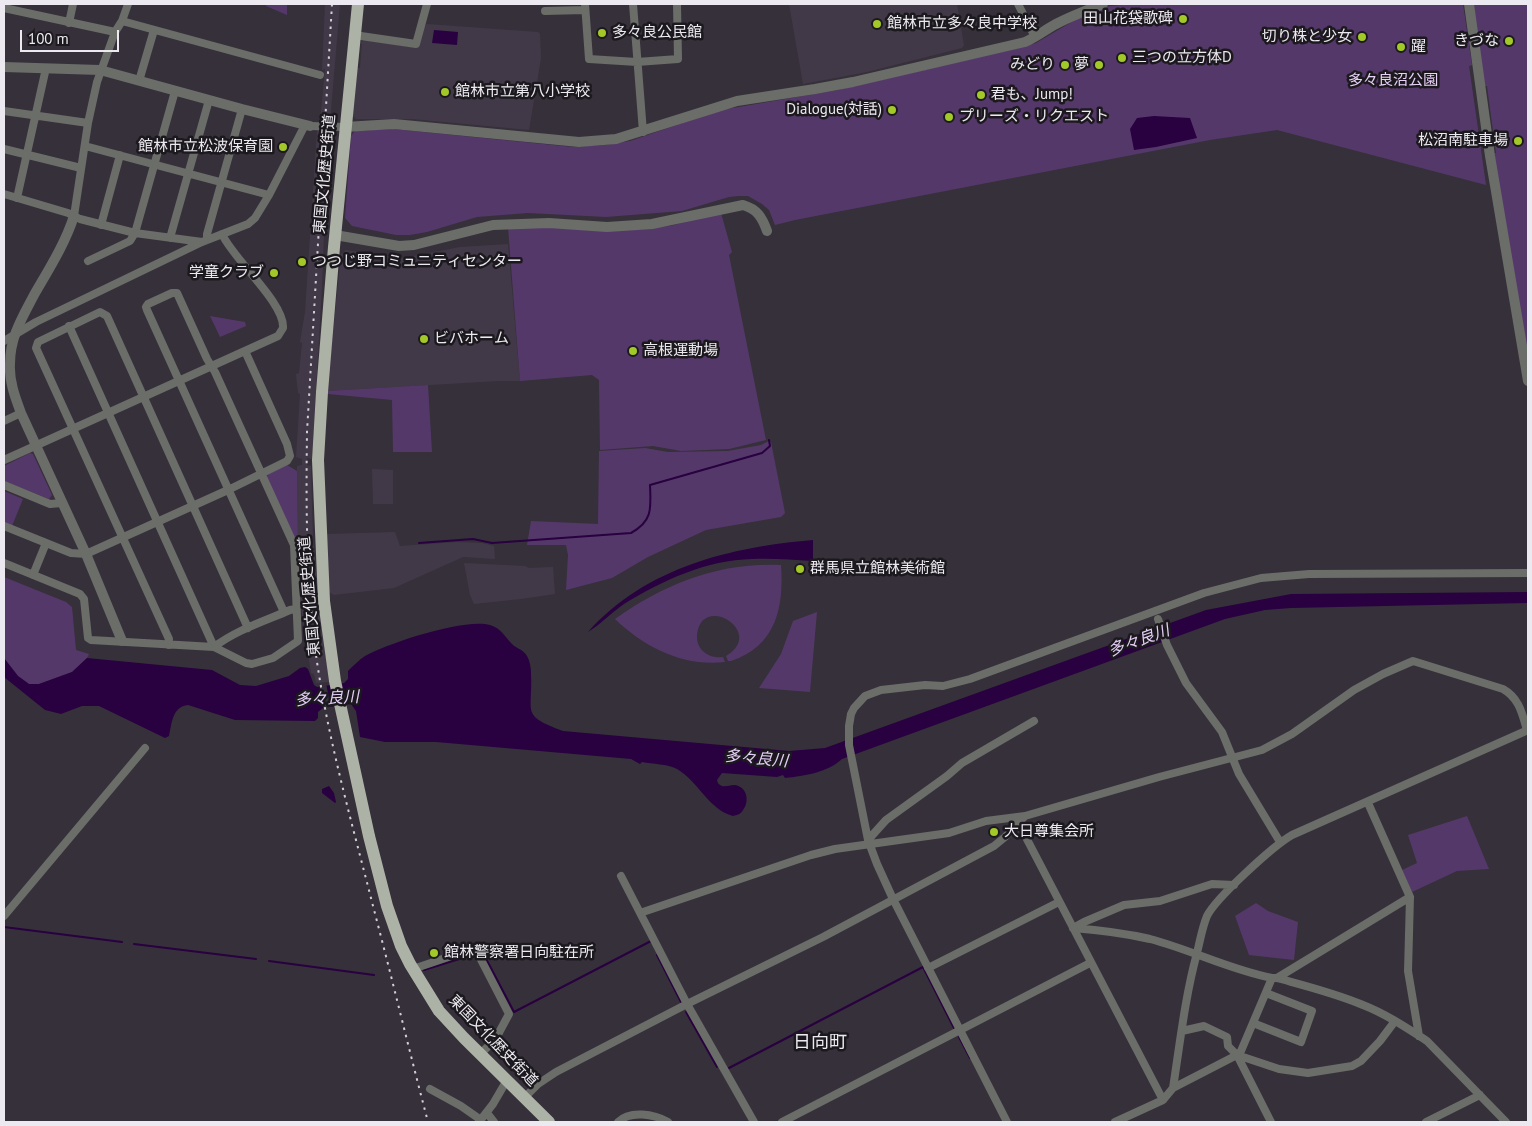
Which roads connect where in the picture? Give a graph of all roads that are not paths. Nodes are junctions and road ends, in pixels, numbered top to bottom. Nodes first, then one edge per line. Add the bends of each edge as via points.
1 (73, 4) edge
2 (128, 4) edge
3 (358, 4) edge
4 (427, 4) edge
5 (633, 4) edge
6 (677, 4) edge
7 (1018, 4) edge
8 (1103, 4) edge
9 (1469, 4) edge
10 (585, 7) edge
11 (4, 8) edge
12 (545, 11) dead end
13 (122, 21) junction
14 (70, 22) junction
15 (154, 30) junction
16 (115, 32) junction
17 (354, 35) junction
18 (1036, 37) junction
19 (637, 62) junction
20 (4, 67) edge
21 (46, 68) junction
22 (100, 70) junction
23 (320, 75) dead end
24 (139, 80) junction
25 (175, 91) junction
26 (209, 100) junction
27 (242, 109) junction
28 (4, 111) edge
29 (36, 116) junction
30 (88, 123) junction
31 (307, 126) junction
32 (345, 127) junction
33 (643, 132) junction
34 (85, 146) junction
35 (4, 149) edge
36 (27, 155) junction
37 (120, 155) junction
38 (155, 164) junction
39 (81, 168) junction
40 (188, 173) junction
41 (221, 182) junction
42 (4, 194) edge
43 (269, 195) junction
44 (17, 198) junction
45 (74, 216) junction
46 (102, 225) junction
47 (767, 231) dead end
48 (135, 233) junction
49 (222, 234) junction
50 (336, 236) junction
51 (170, 238) junction
52 (204, 241) junction
53 (88, 261) dead end
54 (69, 326) junction
55 (14, 334) junction
56 (4, 341) edge
57 (245, 351) junction
58 (211, 366) junction
59 (178, 381) junction
60 (1528, 381) edge
61 (143, 396) junction
62 (21, 412) junction
63 (109, 413) junction
64 (4, 420) edge
65 (73, 429) junction
66 (36, 446) junction
67 (4, 460) edge
68 (262, 474) junction
69 (4, 484) edge
70 (228, 490) junction
71 (62, 503) junction
72 (193, 506) junction
73 (158, 521) junction
74 (4, 526) edge
75 (122, 537) junction
76 (46, 543) junction
77 (86, 554) junction
78 (4, 563) edge
79 (1528, 572) edge
80 (33, 575) junction
81 (296, 609) junction
82 (284, 612) junction
83 (1158, 619) dead end
84 (248, 628) junction
85 (122, 642) junction
86 (168, 645) junction
87 (214, 647) junction
88 (1034, 721) dead end
89 (1528, 730) edge
90 (145, 748) dead end
91 (1233, 757) junction
92 (1368, 803) junction
93 (1025, 816) junction
94 (1018, 824) junction
95 (869, 842) junction
96 (1280, 842) junction
97 (621, 876) dead end
98 (1234, 885) junction
99 (1410, 897) junction
100 (893, 900) junction
101 (1059, 902) junction
102 (640, 913) junction
103 (4, 916) edge
104 (1073, 928) junction
105 (1197, 954) junction
106 (1090, 963) junction
107 (928, 968) junction
108 (413, 969) junction
109 (1275, 978) junction
110 (1266, 993) junction
111 (687, 1004) junction
112 (1395, 1021) junction
113 (1253, 1023) junction
114 (960, 1030) junction
115 (1182, 1031) junction
116 (1419, 1036) junction
117 (480, 1054) junction
118 (1237, 1055) junction
119 (507, 1080) junction
120 (1173, 1088) junction
121 (430, 1089) dead end
122 (1480, 1095) junction
123 (524, 1097) junction
124 (1163, 1100) junction
125 (482, 1119) edge
126 (494, 1122) edge
127 (549, 1122) edge
128 (618, 1122) edge
129 (668, 1122) edge
130 (754, 1122) edge
131 (782, 1122) edge
132 (1007, 1122) edge
133 (1115, 1122) edge
134 (1272, 1122) edge
135 (1426, 1122) edge
136 (1506, 1122) edge

1 - 14 street
2 - 13 street
3 - 17 highway, 東国文化歴史街道
4 - 17 street via 416,44
5 - 19 street
6 - 19 street via 678,59
7 - 18 street
8 - 18 street via 1056,24
9 - 60 street via 1490,156
10 - 12 street
10 - 19 street via 589,58
11 - 14 street
13 - 15 street
13 - 16 street
14 - 16 street
15 - 23 street
15 - 24 street
16 - 22 street
17 - 32 highway, 東国文化歴史街道
18 - 33 street via 853,82 737,101
19 - 33 street
20 - 21 street
21 - 22 street
21 - 29 street
22 - 24 street
22 - 30 street
24 - 25 street
25 - 26 street
25 - 38 street
26 - 27 street
26 - 40 street
27 - 31 street
27 - 41 street
28 - 29 street
29 - 30 street
29 - 36 street
30 - 34 street
31 - 32 street
31 - 43 street
32 - 33 street via 394,124 579,142 616,139
32 - 50 highway, 東国文化歴史街道
34 - 37 street
34 - 39 street
35 - 36 street
36 - 39 street
36 - 44 street
37 - 38 street
37 - 46 street
38 - 40 street
38 - 48 street
39 - 45 street
40 - 41 street
40 - 51 street
41 - 43 street
41 - 52 street
42 - 44 street
43 - 49 street via 248,224
44 - 45 street
45 - 46 street
45 - 55 street via 63,244
46 - 48 street
47 - 50 street via 760,215 743,205 652,224 609,227 549,223 493,225 414,245
48 - 51 street
48 - 53 street via 130,241
49 - 52 street
49 - 57 street via 263,287 284,325 278,336
50 - 108 highway, 東国文化歴史街道 via 318,467 324,600 340,708 369,836 388,909
51 - 52 street
52 - 55 street
54 - 61 street via 104,313
54 - 63 street
54 - 65 street via 38,342 36,348
55 - 56 street
55 - 62 street via 10,365
57 - 58 street
57 - 68 street via 290,458
58 - 59 street
58 - 59 street via 179,295 172,293 146,307
58 - 68 street
59 - 61 street
59 - 70 street
61 - 63 street
61 - 72 street
62 - 64 street
62 - 66 street
63 - 65 street
63 - 73 street
65 - 66 street
65 - 75 street
66 - 67 street
66 - 71 street
68 - 70 street
68 - 81 street via 294,545
69 - 71 street via 50,504
70 - 72 street
70 - 82 street
71 - 77 street
72 - 73 street
72 - 84 street
73 - 75 street
73 - 87 street
74 - 76 street
75 - 77 street
75 - 86 street
76 - 77 street via 71,553
76 - 80 street
77 - 85 street
78 - 80 street
79 - 95 street via 1309,574 1261,578 1204,593 970,679 943,686 925,685 872,693 854,708 849,721 849,745
80 - 85 street via 80,594 84,599 88,638
81 - 82 street
81 - 87 street via 298,641 273,658 246,663
82 - 84 street
83 - 91 street via 1186,683 1222,732
84 - 87 street
85 - 86 street
86 - 87 street
88 - 95 street via 962,763 886,820
89 - 91 street via 1512,694 1413,661 1354,690 1278,742 1262,750
89 - 92 street
90 - 103 street
91 - 93 street
91 - 96 street via 1239,774
92 - 96 street
92 - 99 street
93 - 94 street
93 - 95 street via 986,820 949,833
94 - 100 street via 994,846
94 - 101 street
95 - 100 street
95 - 102 street via 811,855
96 - 98 street
97 - 102 street
98 - 104 street via 1212,884 1160,901 1124,905
98 - 105 street via 1207,916
99 - 109 street
99 - 116 street via 1408,970
100 - 107 street
100 - 111 street
101 - 104 street
101 - 107 street
102 - 111 street
104 - 105 street via 1104,930
104 - 106 street
105 - 109 street via 1247,973
105 - 115 street
106 - 114 street
106 - 124 street
107 - 114 street
108 - 117 highway, 東国文化歴史街道 via 439,1010
108 - 117 street via 475,948 509,1014 495,1040
109 - 110 street
109 - 112 street via 1327,992
110 - 113 street
110 - 113 street via 1312,1011 1300,1042
111 - 123 street via 556,1072
111 - 130 street
112 - 116 street
112 - 118 street via 1361,1061 1352,1066 1308,1073 1279,1069
113 - 118 street
114 - 131 street
114 - 132 street
115 - 118 street via 1204,1026 1227,1037 1228,1046
115 - 120 street
116 - 122 street
117 - 119 highway, 東国文化歴史街道
118 - 120 street
118 - 134 street
119 - 123 highway, 東国文化歴史街道
119 - 125 street
120 - 124 street
121 - 125 street
122 - 135 street
122 - 136 street
123 - 127 highway, 東国文化歴史街道
124 - 133 street
125 - 126 street
128 - 129 street via 633,1114 654,1116

